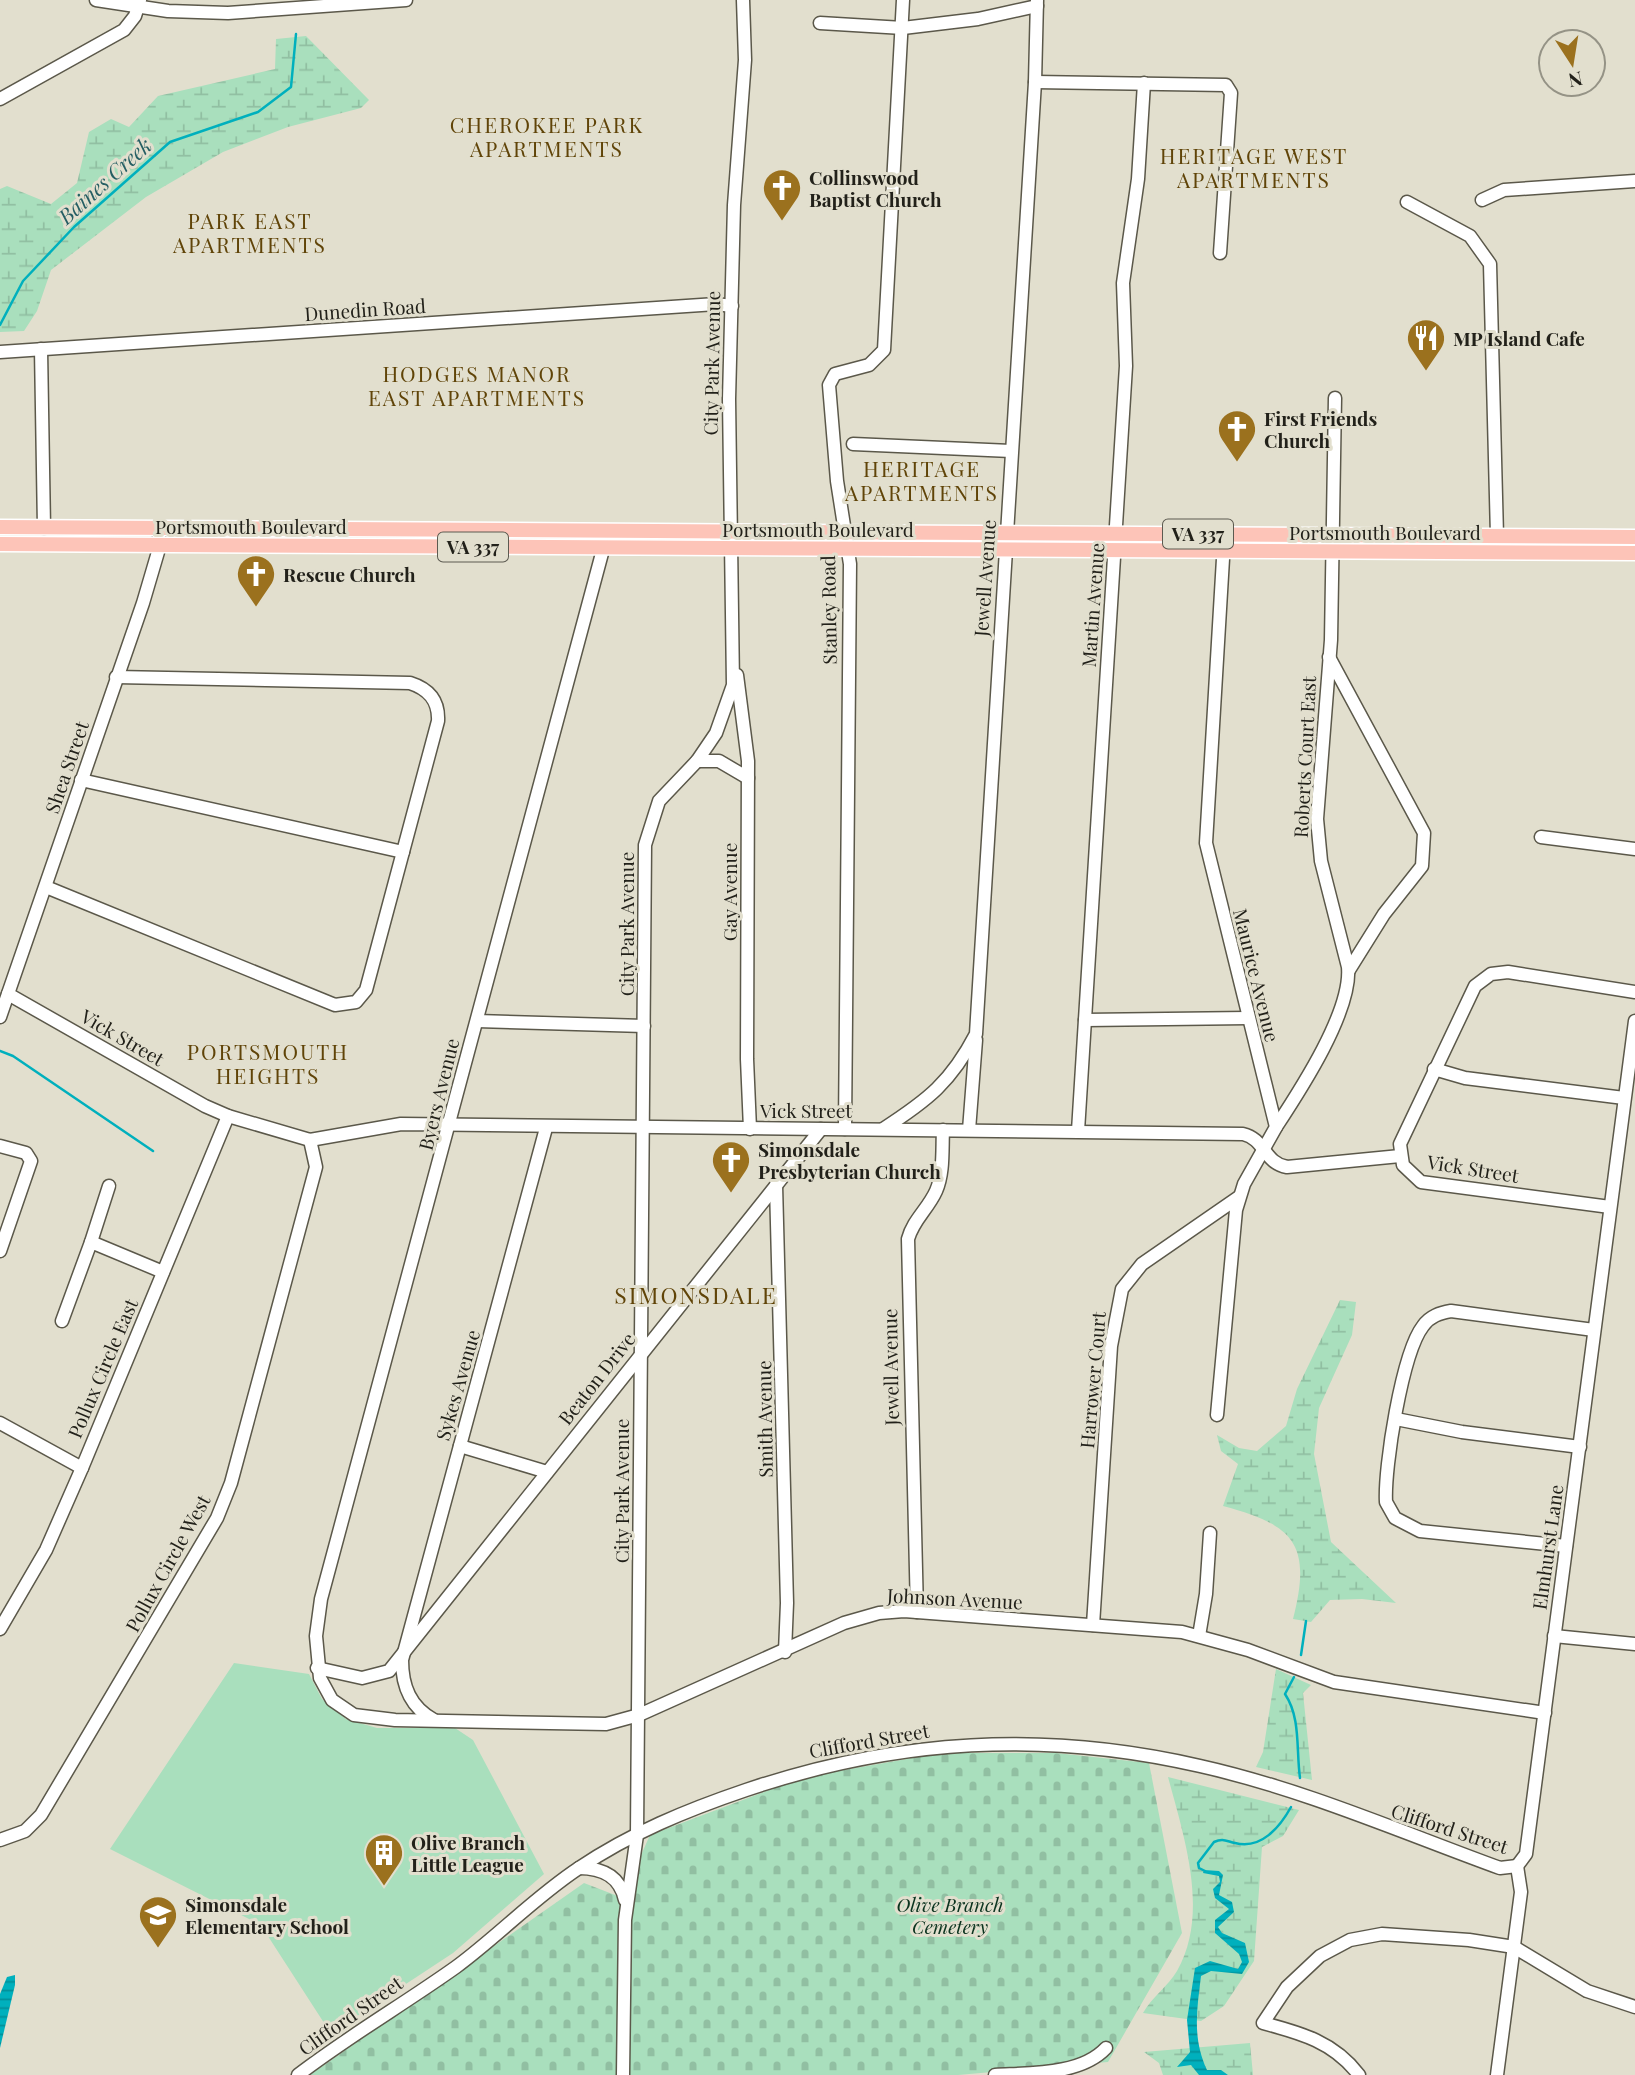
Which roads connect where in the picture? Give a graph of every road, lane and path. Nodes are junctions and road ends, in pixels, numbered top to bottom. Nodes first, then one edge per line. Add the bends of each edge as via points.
1 (96, 0) edge
2 (406, 0) edge
3 (743, 0) edge
4 (903, 0) edge
5 (139, 3) edge
6 (1037, 3) edge
7 (820, 23) dead end
8 (903, 28) junction
9 (1035, 82) junction
10 (1144, 83) junction
11 (0, 99) edge
12 (1635, 181) edge
13 (1482, 200) dead end
14 (1407, 202) dead end
15 (1220, 253) dead end
16 (732, 306) junction
17 (41, 349) junction
18 (0, 352) edge
19 (1335, 398) dead end
20 (853, 444) dead end
21 (1011, 451) junction
22 (0, 527) edge
23 (44, 528) junction
24 (159, 528) junction
25 (608, 531) junction
26 (732, 532) junction
27 (843, 533) junction
28 (1007, 533) junction
29 (1117, 533) junction
30 (1224, 534) junction
31 (1334, 535) junction
32 (1497, 536) junction
33 (1635, 537) edge
34 (0, 544) edge
35 (158, 545) junction
36 (604, 547) junction
37 (733, 548) junction
38 (1006, 549) junction
39 (847, 550) junction
40 (1115, 550) junction
41 (1223, 551) junction
42 (1333, 551) junction
43 (1503, 552) junction
44 (1635, 553) edge
45 (733, 657) junction
46 (1329, 657) junction
47 (116, 677) junction
48 (697, 761) junction
49 (748, 778) junction
50 (81, 780) junction
51 (1541, 837) dead end
52 (1635, 849) edge
53 (403, 852) junction
54 (46, 887) junction
55 (1349, 970) junction
56 (1635, 992) edge
57 (8, 994) junction
58 (0, 1017) edge
59 (1248, 1018) junction
60 (1085, 1020) junction
61 (477, 1021) junction
62 (1635, 1021) edge
63 (644, 1026) junction
64 (976, 1034) junction
65 (1434, 1069) junction
66 (1623, 1098) junction
67 (228, 1116) junction
68 (450, 1126) junction
69 (644, 1126) junction
70 (1276, 1127) junction
71 (546, 1128) junction
72 (750, 1129) junction
73 (821, 1129) junction
74 (845, 1129) junction
75 (882, 1130) junction
76 (943, 1130) junction
77 (969, 1130) junction
78 (1078, 1131) junction
79 (310, 1140) junction
80 (0, 1146) edge
81 (1263, 1147) junction
82 (1400, 1156) junction
83 (776, 1185) junction
84 (109, 1186) dead end
85 (1239, 1197) junction
86 (1610, 1207) junction
87 (91, 1242) junction
88 (0, 1251) edge
89 (163, 1272) junction
90 (62, 1321) dead end
91 (1594, 1330) junction
92 (642, 1351) junction
93 (1217, 1415) dead end
94 (1396, 1419) junction
95 (0, 1423) edge
96 (460, 1446) junction
97 (1580, 1447) junction
98 (82, 1468) junction
99 (547, 1472) junction
100 (1210, 1533) dead end
101 (1566, 1546) junction
102 (916, 1612) junction
103 (1093, 1625) junction
104 (0, 1629) edge
105 (1199, 1636) junction
106 (1554, 1636) junction
107 (1635, 1644) edge
108 (785, 1651) junction
109 (404, 1652) junction
110 (317, 1668) junction
111 (1545, 1713) junction
112 (639, 1715) junction
113 (434, 1720) junction
114 (637, 1835) junction
115 (0, 1840) edge
116 (1517, 1866) junction
117 (579, 1868) junction
118 (626, 1903) junction
119 (1514, 1947) junction
120 (1635, 2007) edge
121 (1107, 2048) dead end
122 (298, 2075) edge
123 (623, 2075) edge
124 (995, 2075) edge
125 (1359, 2075) edge
126 (1497, 2075) edge

1 - 5 street
2 - 5 street via 228,13
3 - 16 street, City Park Avenue via 745,60 733,205
4 - 8 street, Stanley Road
5 - 11 street via 131,23 117,34
6 - 8 street via 978,19
6 - 9 street, Jewell Avenue
7 - 8 street
8 - 27 street, Stanley Road via 884,350 869,365 835,374 829,385
9 - 10 street
9 - 21 street, Jewell Avenue
10 - 15 street via 1222,83 1230,88
10 - 29 street, Martin Avenue via 1138,179 1123,283 1126,366
12 - 13 street via 1503,190
14 - 32 street via 1470,236 1490,264
16 - 17 street, Dunedin Road
16 - 26 street, City Park Avenue via 728,462
17 - 18 street, Dunedin Road
17 - 23 street
19 - 31 street, Roberts Court East
20 - 21 street
21 - 28 street, Jewell Avenue
22 - 23 main road, Portsmouth Boulevard / VA 337
23 - 24 main road, Portsmouth Boulevard / VA 337
24 - 25 main road, Portsmouth Boulevard / VA 337
24 - 35 street, Shea Street
25 - 26 main road, Portsmouth Boulevard / VA 337
25 - 36 street, Byers Avenue
26 - 27 main road, Portsmouth Boulevard / VA 337
26 - 37 street, City Park Avenue
27 - 28 main road, Portsmouth Boulevard / VA 337
27 - 39 street, Stanley Road
28 - 29 main road, Portsmouth Boulevard / VA 337
28 - 38 street, Jewell Avenue
29 - 30 main road, Portsmouth Boulevard / VA 337
29 - 40 street, Martin Avenue
30 - 31 main road, Portsmouth Boulevard / VA 337
30 - 41 street, Maurice Avenue
31 - 32 main road, Portsmouth Boulevard / VA 337
31 - 42 street, Roberts Court East
32 - 33 main road, Portsmouth Boulevard / VA 337
32 - 43 street
34 - 35 main road, Portsmouth Boulevard / VA 337
35 - 36 main road, Portsmouth Boulevard / VA 337
35 - 47 street, Shea Street
36 - 37 main road, Portsmouth Boulevard / VA 337
36 - 61 street, Byers Avenue
37 - 39 main road, Portsmouth Boulevard / VA 337
37 - 45 street, City Park Avenue
38 - 39 main road, Portsmouth Boulevard / VA 337
38 - 40 main road, Portsmouth Boulevard / VA 337
38 - 64 street, Jewell Avenue
39 - 74 street, Stanley Road
40 - 41 main road, Portsmouth Boulevard / VA 337
40 - 60 street, Martin Avenue
41 - 42 main road, Portsmouth Boulevard / VA 337
41 - 59 street, Maurice Avenue via 1206,843
42 - 43 main road, Portsmouth Boulevard / VA 337
42 - 46 street, Roberts Court East
43 - 44 main road, Portsmouth Boulevard / VA 337
45 - 48 street, City Park Avenue via 733,685 724,718
45 - 49 street, Gay Avenue
46 - 55 street, Roberts Court East via 1318,841
46 - 55 street via 1426,844 1416,878 1384,914
47 - 50 street, Shea Street
47 - 53 street via 410,683 426,690 438,716
48 - 49 street via 730,765
48 - 63 street, City Park Avenue via 667,788 648,829
49 - 72 street, Gay Avenue
50 - 53 street
50 - 54 street, Shea Street
51 - 52 street
53 - 54 street via 367,986 356,1002 335,1005
54 - 57 street, Shea Street
55 - 70 street, Roberts Court East via 1343,1007
56 - 65 street via 1559,978 1491,974 1475,986
57 - 58 street, Shea Street
57 - 67 street, Vick Street
59 - 60 street
59 - 70 street, Maurice Avenue
60 - 78 street, Martin Avenue
61 - 63 street
61 - 68 street, Byers Avenue
62 - 66 street, Elmhurst Lane
63 - 69 street, City Park Avenue
64 - 75 street, Jewell Avenue via 961,1063 937,1092
64 - 77 street, Jewell Avenue
65 - 66 street
65 - 82 street via 1404,1131
66 - 86 street, Elmhurst Lane
67 - 79 street, Vick Street
67 - 89 street, Pollux Circle East
68 - 71 street, Vick Street
68 - 79 street, Vick Street via 379,1126
68 - 110 street, Byers Avenue via 321,1599
69 - 71 street, Vick Street
69 - 72 street, Vick Street
69 - 92 street, City Park Avenue
70 - 81 street
71 - 96 street, Sykes Avenue
72 - 73 street, Vick Street
73 - 74 street, Vick Street
73 - 83 street, Beaton Drive
74 - 75 street, Vick Street
75 - 76 street, Vick Street
76 - 77 street, Vick Street
76 - 102 street, Jewell Avenue via 941,1178 908,1240
77 - 78 street, Vick Street
78 - 81 street, Vick Street via 1243,1134 1253,1136
79 - 115 street, Pollux Circle West via 316,1167 231,1483 217,1518 41,1815 25,1831
80 - 88 street via 26,1153 31,1161
81 - 82 street, Vick Street via 1276,1165 1287,1167
81 - 85 street
82 - 86 street, Vick Street via 1408,1173 1421,1182
83 - 92 street, Beaton Drive
83 - 108 street, Smith Avenue
84 - 87 street
85 - 93 street
85 - 103 street, Harrower Court via 1142,1264 1122,1289 1111,1346
86 - 91 street, Elmhurst Lane
87 - 89 street
87 - 90 street
89 - 98 street, Pollux Circle East
91 - 94 street via 1451,1311 1436,1315 1420,1329
91 - 97 street, Elmhurst Lane
92 - 99 street, Beaton Drive
92 - 112 street, City Park Avenue
94 - 97 street
94 - 101 street via 1385,1490 1389,1510 1403,1524 1420,1531
95 - 98 street
96 - 99 street
96 - 109 street, Sykes Avenue
97 - 101 street, Elmhurst Lane
98 - 104 street, Pollux Circle East via 46,1550
99 - 109 street, Beaton Drive
100 - 105 street
101 - 106 street, Elmhurst Lane
102 - 103 street, Johnson Avenue
102 - 108 street, Johnson Avenue via 861,1617
103 - 105 street, Johnson Avenue
105 - 111 street, Johnson Avenue via 1334,1682
106 - 107 street
106 - 111 street, Elmhurst Lane
108 - 112 street, Johnson Avenue
109 - 110 street, Beaton Drive via 388,1671 370,1678
109 - 113 street via 407,1693 420,1711
110 - 113 street, Johnson Avenue via 332,1700 355,1715
111 - 116 street, Elmhurst Lane via 1526,1854
112 - 113 street, Johnson Avenue via 589,1725
112 - 114 street, City Park Avenue
114 - 116 street, Clifford Street via 697,1806 832,1763 973,1744 1041,1744 1156,1756 1244,1777 1500,1868
114 - 117 street, Clifford Street
114 - 118 street, City Park Avenue
116 - 119 street, Elmhurst Lane via 1521,1892
117 - 118 street via 598,1869 613,1877
117 - 122 street, Clifford Street via 467,1958
118 - 123 street, City Park Avenue
119 - 120 street via 1587,1991
119 - 125 street via 1404,1934 1350,1940 1321,1956 1297,1976 1263,2023 1333,2048
119 - 126 street, Elmhurst Lane
121 - 124 street via 1077,2066

